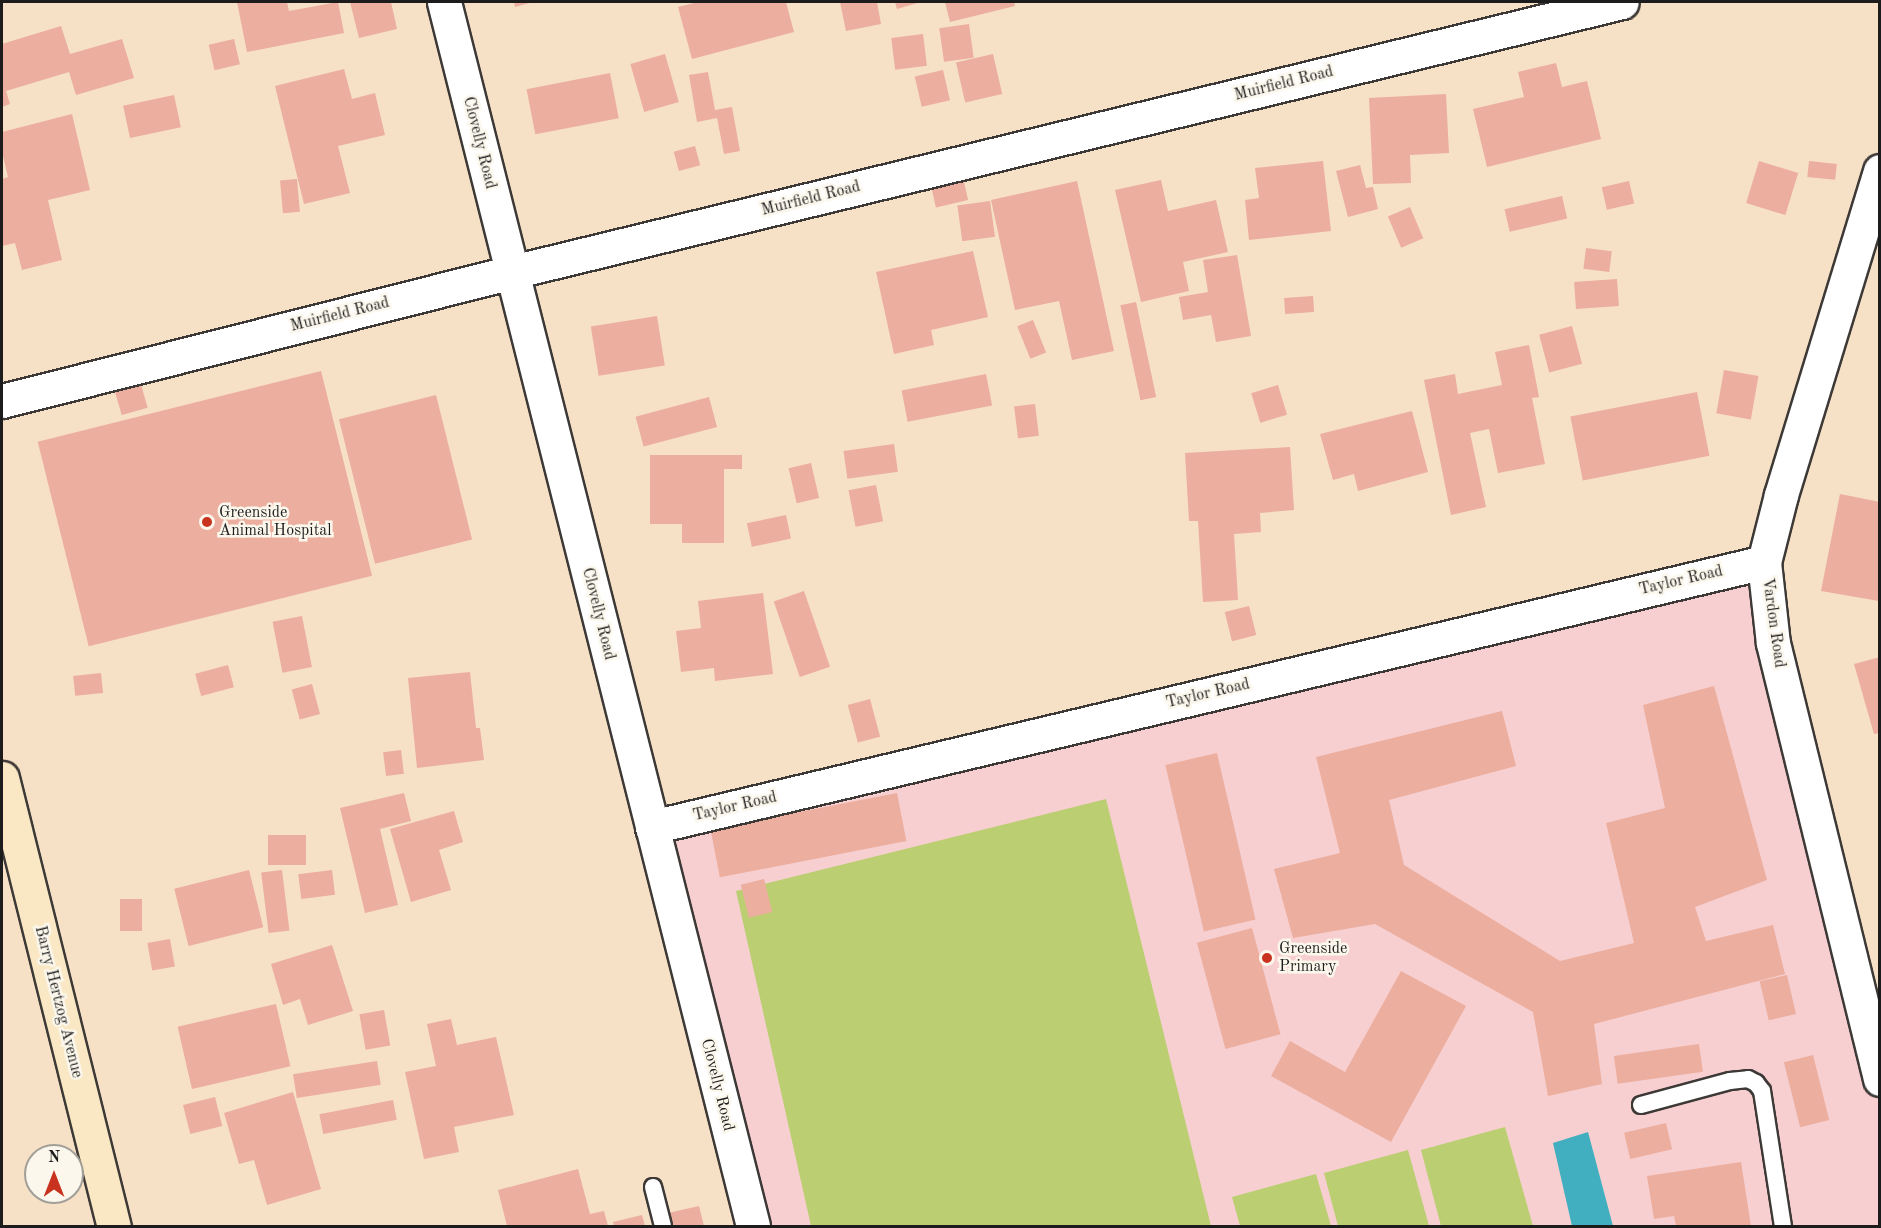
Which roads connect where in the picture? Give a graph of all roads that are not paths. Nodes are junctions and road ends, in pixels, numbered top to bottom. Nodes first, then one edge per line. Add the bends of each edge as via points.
1 (444, 2) edge
2 (1622, 2) edge
3 (1880, 171) edge
4 (512, 272) junction
5 (2, 401) edge
6 (1764, 561) junction
7 (2, 778) edge
8 (652, 827) junction
9 (1880, 1079) edge
10 (1641, 1105) dead end
11 (653, 1187) dead end
12 (114, 1227) edge
13 (663, 1227) edge
14 (753, 1227) edge
15 (1783, 1227) edge

1 - 4 street, Clovelly Road
2 - 4 street, Muirfield Road
3 - 6 street, Vardon Road
4 - 5 street, Muirfield Road
4 - 8 street, Clovelly Road
6 - 8 street, Taylor Road
6 - 9 street, Vardon Road via 1773,643
7 - 12 main road, Barry Hertzog Avenue
8 - 14 street, Clovelly Road
10 - 15 lane via 1730,1081 1748,1079 1756,1083 1764,1100
11 - 13 lane

